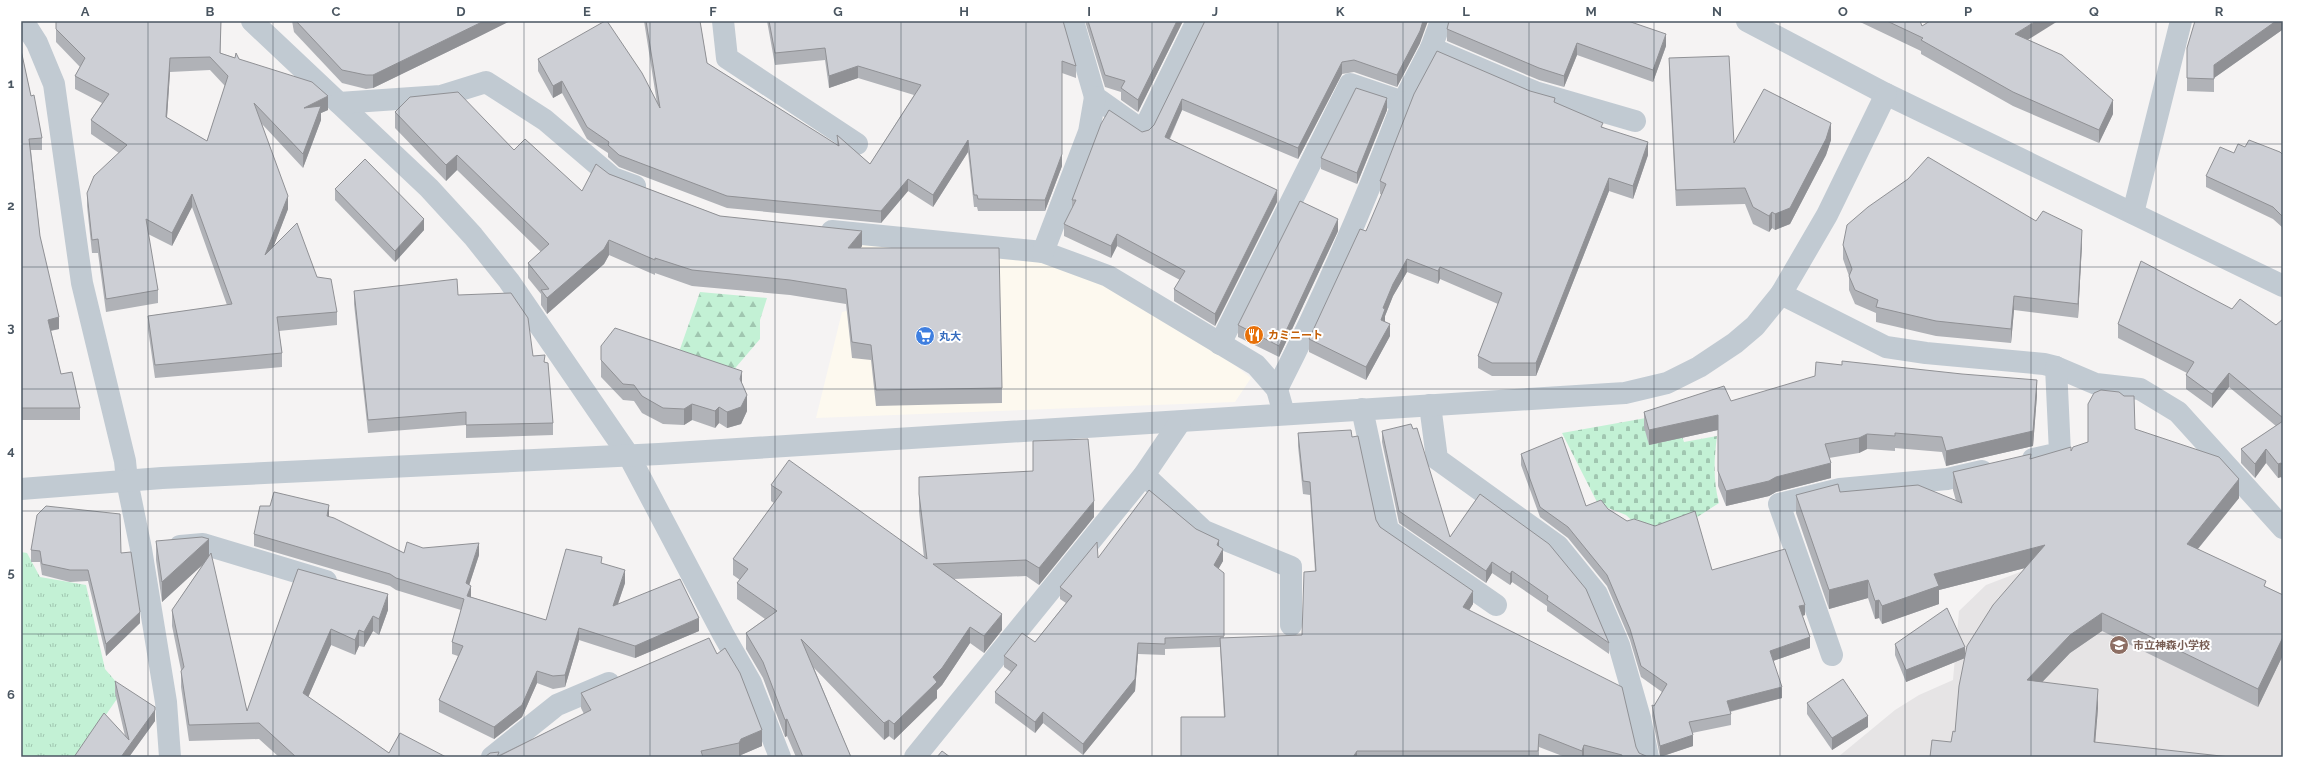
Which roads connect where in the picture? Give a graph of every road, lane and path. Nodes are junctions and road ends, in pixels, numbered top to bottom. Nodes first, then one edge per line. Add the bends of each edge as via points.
1 (23, 21) edge
2 (252, 21) edge
3 (723, 21) edge
4 (1073, 21) edge
5 (1197, 21) edge
6 (1441, 21) edge
7 (1746, 21) edge
8 (2181, 21) edge
9 (1431, 48) junction
10 (1886, 94) junction
11 (1095, 98) junction
12 (339, 102) junction
13 (1403, 102) junction
14 (1635, 121) dead end
15 (857, 144) dead end
16 (650, 192) edge
17 (2133, 213) junction
18 (812, 229) edge
19 (1043, 252) junction
20 (2283, 286) edge
21 (1781, 294) junction
22 (1220, 344) junction
23 (2056, 367) junction
24 (1276, 390) junction
25 (1430, 405) junction
26 (1362, 409) junction
27 (1284, 414) junction
28 (1180, 422) junction
29 (629, 456) junction
30 (1144, 475) junction
31 (127, 481) junction
32 (21, 489) edge
33 (2283, 528) edge
34 (141, 548) junction
35 (348, 587) edge
36 (1496, 605) dead end
37 (1291, 625) dead end
38 (723, 634) junction
39 (701, 644) edge
40 (1832, 655) dead end
41 (629, 674) edge
42 (170, 757) edge
43 (492, 757) edge
44 (780, 757) edge
45 (914, 757) edge
46 (1648, 757) edge

1 - 31 street via 38,43 54,84 82,283 125,461
2 - 12 street
3 - 15 street via 727,58
4 - 11 street
5 - 11 street via 1143,131
6 - 9 street
7 - 10 street
8 - 17 street
9 - 13 street
9 - 14 street via 1535,92
10 - 17 street
10 - 21 street via 1827,215
11 - 19 street via 1089,132
12 - 16 street via 441,96 486,82 545,120 613,178
12 - 29 street via 428,188 473,236 509,281
13 - 22 street via 1350,84
13 - 24 street via 1378,166 1297,349
17 - 20 street
18 - 19 street
19 - 22 street via 1108,276
21 - 23 street via 1886,347 1926,354
21 - 25 street via 1755,326 1735,343 1699,367 1667,383 1625,393
22 - 24 street via 1256,366
23 - 33 street via 2096,384 2140,389 2178,412
23 - 40 street via 2060,453 1947,480 1840,489 1779,504
24 - 27 street
25 - 26 street
25 - 46 street via 1437,459 1558,546 1596,594 1619,645 1640,718
26 - 27 street
26 - 36 street via 1388,530
27 - 28 street
28 - 29 street
28 - 30 street
29 - 31 street
29 - 38 street
30 - 37 street via 1204,532 1291,567
30 - 45 street
31 - 32 street
31 - 34 street
34 - 35 street via 202,544
34 - 42 street via 166,702
38 - 39 street
38 - 44 street via 751,683
41 - 43 street via 557,705

